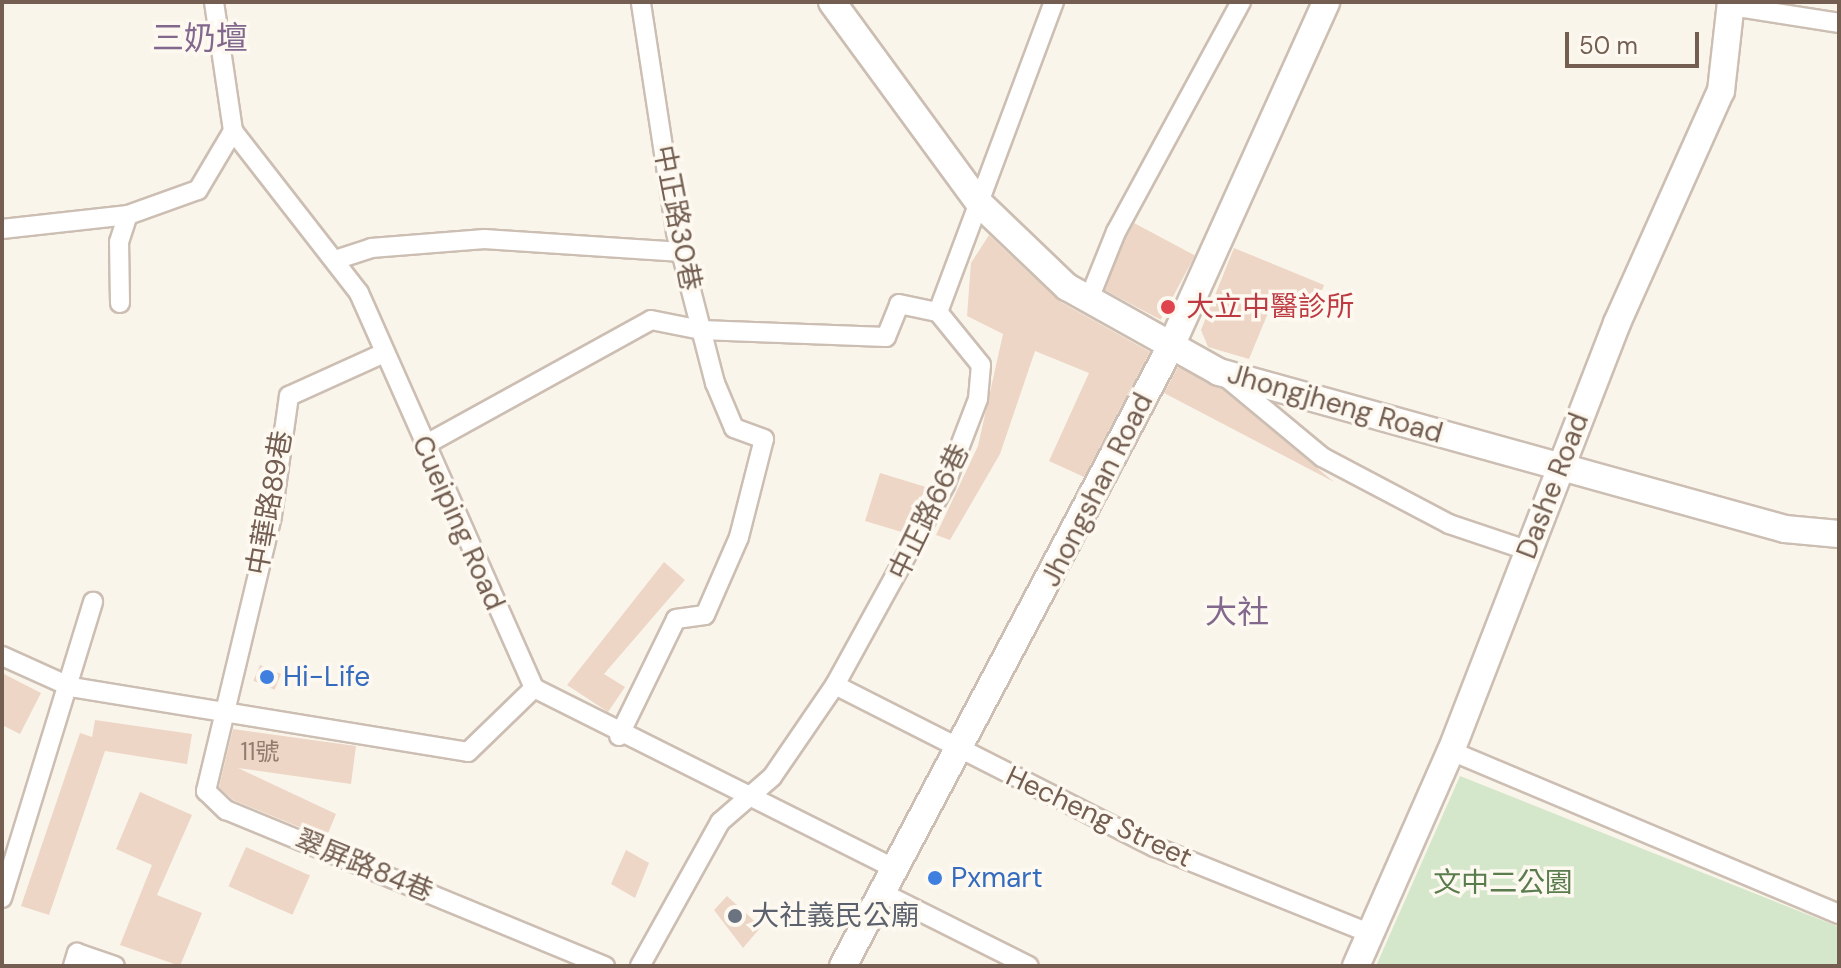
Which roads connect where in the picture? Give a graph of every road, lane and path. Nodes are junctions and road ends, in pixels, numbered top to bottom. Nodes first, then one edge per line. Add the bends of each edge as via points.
1 (214, 2) edge
2 (641, 2) edge
3 (832, 2) edge
4 (1054, 2) edge
5 (1241, 2) edge
6 (1326, 2) edge
7 (1731, 4) edge
8 (1839, 23) edge
9 (233, 131) junction
10 (979, 203) junction
11 (128, 215) junction
12 (2, 229) edge
13 (681, 252) junction
14 (335, 260) junction
15 (1089, 299) junction
16 (120, 303) dead end
17 (938, 312) junction
18 (701, 330) junction
19 (1171, 346) junction
20 (382, 354) junction
21 (1219, 372) junction
22 (423, 446) junction
23 (1560, 463) junction
24 (1839, 534) edge
25 (1529, 551) junction
26 (93, 602) dead end
27 (2, 656) edge
28 (835, 685) junction
29 (71, 687) junction
30 (534, 688) junction
31 (226, 709) junction
32 (619, 736) junction
33 (959, 750) junction
34 (1451, 751) junction
35 (745, 799) junction
36 (896, 869) junction
37 (883, 893) junction
38 (2, 898) edge
39 (1839, 914) edge
40 (1369, 933) junction
41 (73, 966) edge
42 (115, 966) edge
43 (605, 966) edge
44 (640, 966) edge
45 (843, 966) edge
46 (1029, 966) edge
47 (1356, 966) edge

1 - 9 street, Cueiping Road
2 - 13 street, 中正路30巷
3 - 10 main road, Jhongjheng Road
4 - 10 street
5 - 15 street via 1116,232
6 - 19 main road, Jhongshan Road
7 - 8 street
7 - 23 main road, Dashe Road via 1721,91
9 - 11 street via 198,190
9 - 14 street, Cueiping Road
10 - 15 main road, Jhongjheng Road via 1067,287
10 - 17 street
11 - 12 street
11 - 16 street via 119,242
13 - 14 street via 485,239 371,248
13 - 18 street, 中正路30巷
14 - 20 street, Cueiping Road via 359,293
15 - 19 main road, Jhongjheng Road
17 - 18 street via 899,304 886,337
17 - 28 street, 中正路66巷 via 981,365 978,399 904,569
18 - 22 street via 651,320
18 - 32 street, 中正路30巷 via 734,428 764,439 739,537 705,615 676,619
19 - 21 main road, Jhongjheng Road
19 - 33 main road, Jhongshan Road
20 - 22 street, Cueiping Road
20 - 31 street, 中華路89巷 via 289,396 272,516
21 - 23 main road, Jhongjheng Road via 1332,408
21 - 25 street via 1322,457 1449,524
22 - 30 street, Cueiping Road
23 - 24 main road, Jhongjheng Road via 1785,529
23 - 25 main road, Dashe Road
25 - 34 main road, Dashe Road
26 - 29 street
27 - 29 street
28 - 33 street, Hecheng Street
28 - 35 street, 中正路66巷 via 772,777
29 - 31 street
29 - 38 street
30 - 31 street via 468,752
30 - 32 street
31 - 43 street, 翠屏路84巷 via 206,791 226,810
32 - 35 street
33 - 36 main road, Jhongshan Road
33 - 40 street, Hecheng Street via 1155,847
34 - 39 street
34 - 40 main road, Dashe Road
35 - 36 street
35 - 44 street, 中正路66巷 via 720,822
36 - 37 main road, Jhongshan Road
37 - 45 main road, Jhongshan Road
37 - 46 street
40 - 47 main road, Dashe Road
41 - 42 street via 77,953

